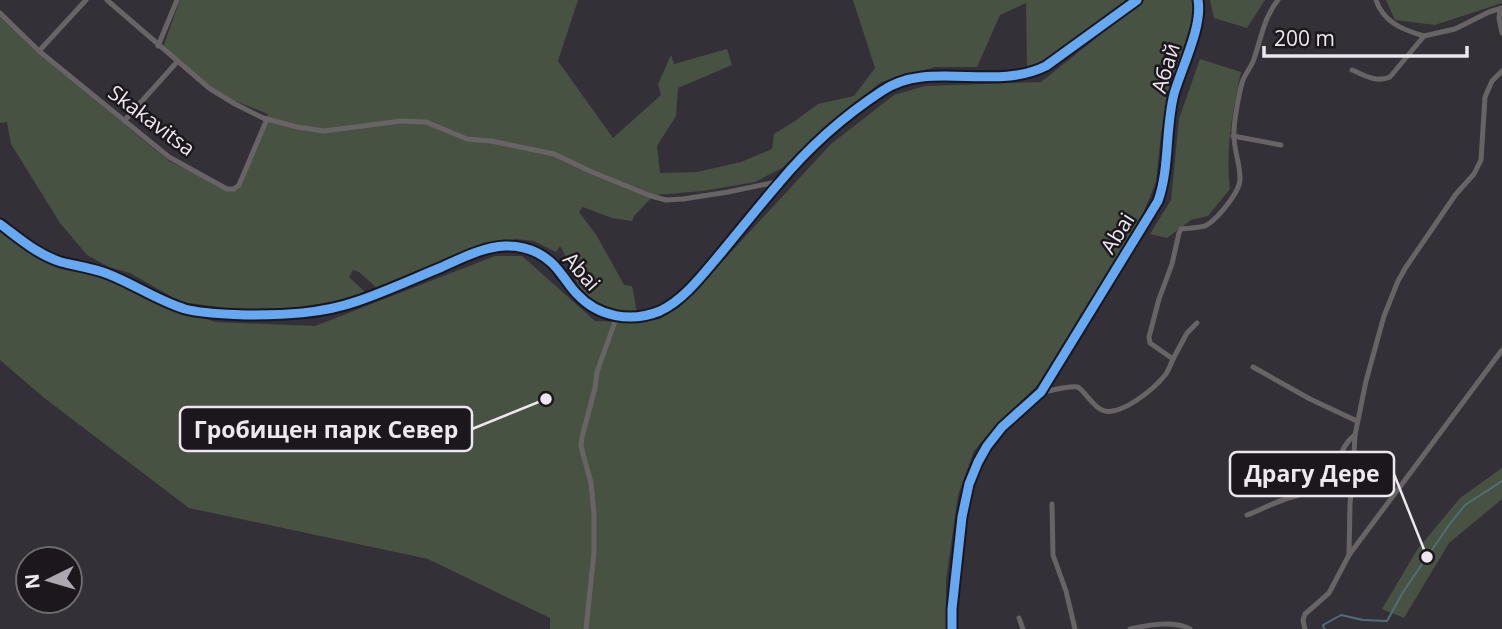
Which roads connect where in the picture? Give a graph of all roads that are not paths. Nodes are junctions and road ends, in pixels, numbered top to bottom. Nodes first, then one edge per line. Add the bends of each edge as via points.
1 (86, 0) edge
2 (107, 0) edge
3 (177, 0) edge
4 (1138, 0) edge
5 (1198, 0) edge
6 (1278, 0) edge
7 (1376, 0) edge
8 (1501, 9) edge
9 (0, 13) edge
10 (1502, 33) edge
11 (1424, 36) junction
12 (158, 46) junction
13 (40, 51) junction
14 (177, 62) junction
15 (1352, 70) dead end
16 (1502, 71) edge
17 (267, 119) junction
18 (124, 121) junction
19 (1233, 136) junction
20 (1281, 145) dead end
21 (781, 180) junction
22 (0, 223) edge
23 (617, 317) junction
24 (1197, 323) dead end
25 (1502, 349) edge
26 (1174, 359) junction
27 (1253, 367) dead end
28 (1041, 392) junction
29 (1357, 421) junction
30 (1355, 435) junction
31 (1052, 504) dead end
32 (1247, 515) dead end
33 (1349, 555) junction
34 (1019, 618) dead end
35 (586, 629) edge
36 (952, 629) edge
37 (1023, 629) edge
38 (1075, 629) edge
39 (1130, 629) edge
40 (1190, 629) edge
41 (1305, 629) edge

1 - 13 street
2 - 12 street
3 - 12 street
4 - 21 street via 1034,72 996,78 925,76 886,88 835,127
5 - 28 street, Абай via 1199,15 1174,94 1158,201
6 - 19 street via 1242,82
7 - 11 street via 1392,23
8 - 10 street
8 - 11 street via 1455,29
9 - 13 street, Skakavitsa
11 - 15 street via 1390,78 1375,80
12 - 14 street
13 - 18 street, Skakavitsa
14 - 17 street via 226,99
14 - 18 street
16 - 29 street via 1485,97 1481,160 1398,281 1384,316
17 - 18 street, Skakavitsa via 234,189 169,157
17 - 21 street via 324,131 426,122 467,139 554,154 666,200
19 - 20 street
19 - 26 street via 1240,176 1237,192 1206,226 1181,229 1149,337 1150,343
21 - 23 street via 677,300 647,315
22 - 23 street, Abai via 58,261 105,273 184,309 205,313 279,315 332,309 488,249 516,246 541,254 587,304
23 - 35 street via 597,372 582,437 594,513
24 - 26 street
25 - 33 street
26 - 28 street via 1153,387 1122,410 1099,409 1079,387
27 - 29 street
28 - 36 street via 987,446 969,484
29 - 30 street
30 - 32 street via 1347,440 1322,486
30 - 33 street
31 - 38 street via 1053,555
33 - 41 street via 1329,593 1305,614
34 - 37 street
39 - 40 street via 1154,624

